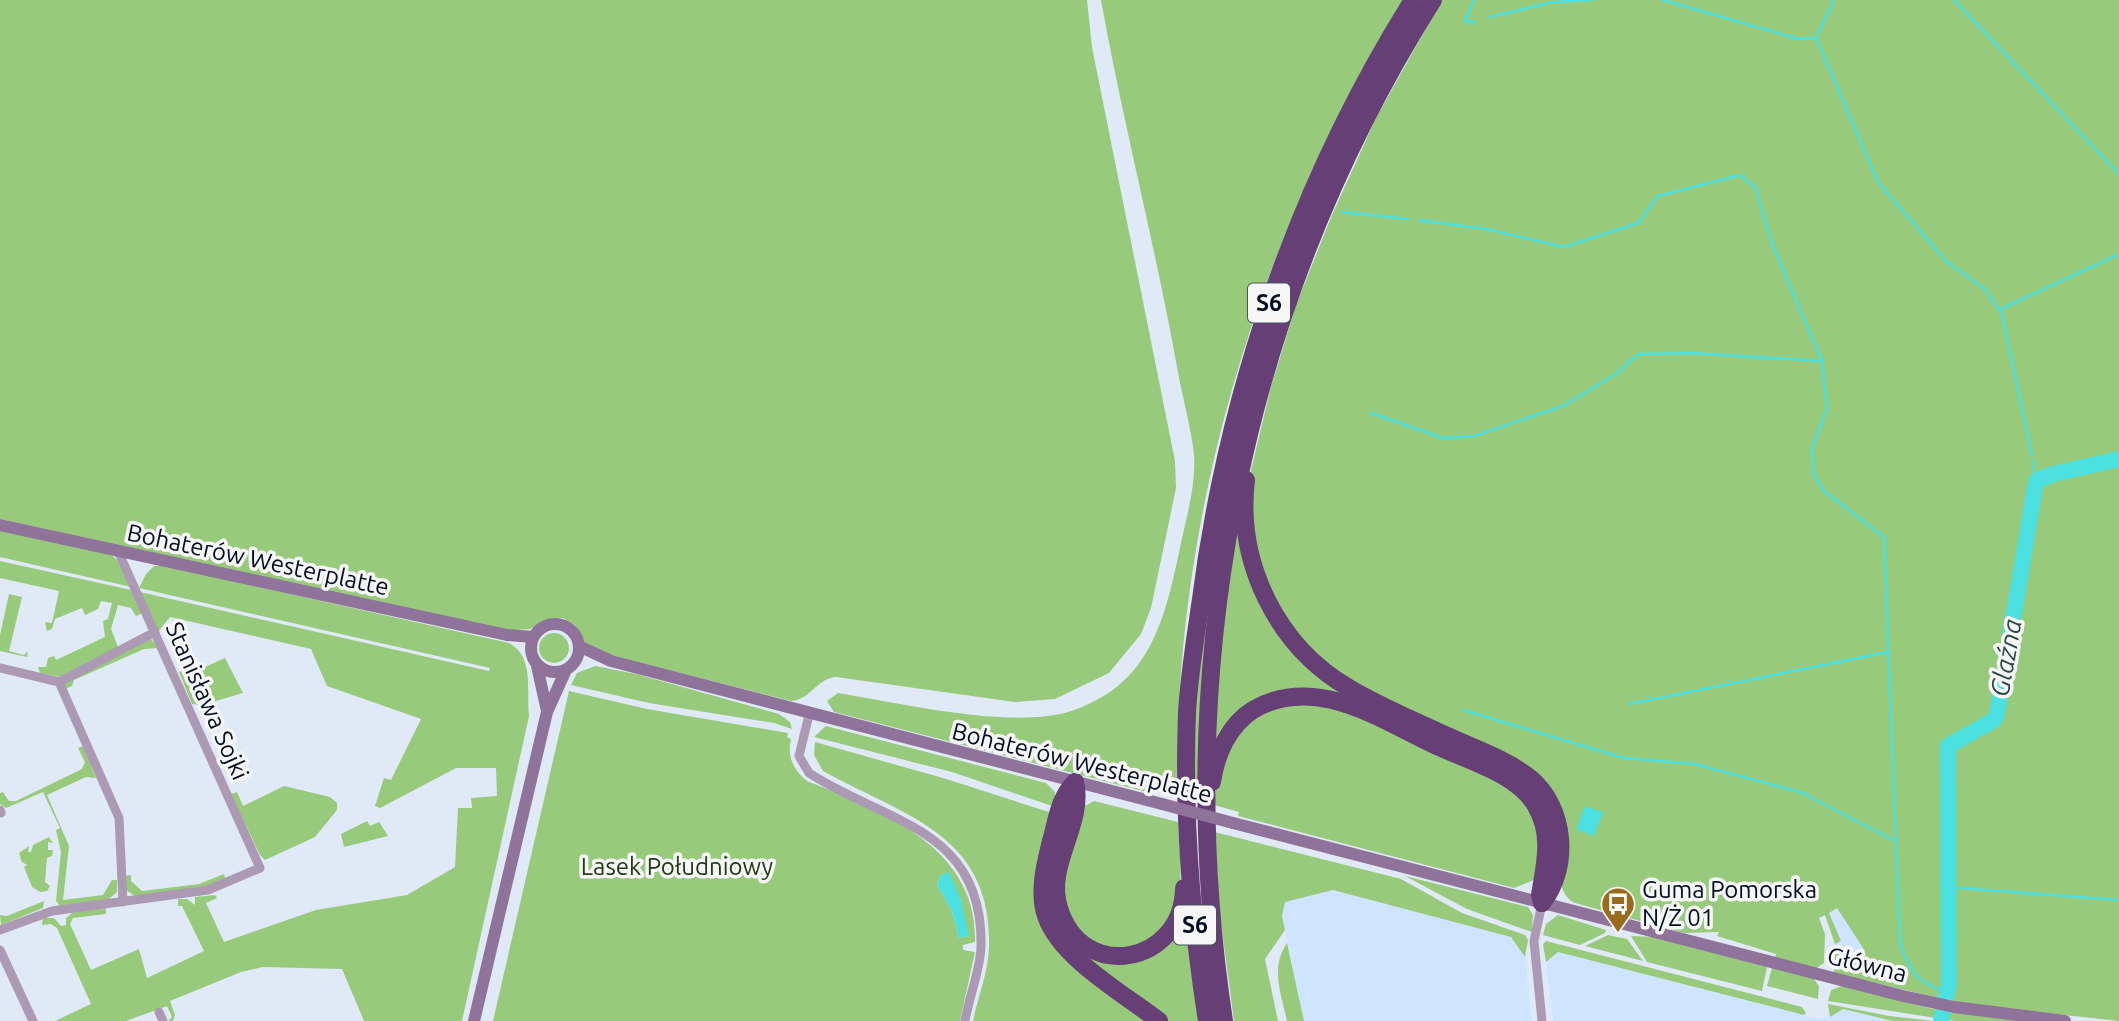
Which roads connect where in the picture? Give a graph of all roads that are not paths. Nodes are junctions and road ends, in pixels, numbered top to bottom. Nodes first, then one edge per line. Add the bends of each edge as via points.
1 (1413, 0) edge
2 (1433, 0) edge
3 (1255, 401) junction
4 (0, 525) edge
5 (118, 551) junction
6 (155, 632) junction
7 (531, 642) junction
8 (579, 646) junction
9 (575, 662) junction
10 (611, 662) junction
11 (537, 666) junction
12 (0, 668) edge
13 (565, 672) junction
14 (59, 682) junction
15 (547, 712) junction
16 (809, 715) junction
17 (1074, 782) junction
18 (1187, 829) junction
19 (1205, 845) junction
20 (123, 902) junction
21 (1542, 904) junction
22 (0, 930) edge
23 (0, 950) edge
24 (33, 1021) edge
25 (474, 1021) edge
26 (965, 1021) edge
27 (1159, 1021) edge
28 (1207, 1021) edge
29 (1224, 1021) edge
30 (1542, 1021) edge
31 (2065, 1021) edge

1 - 18 highway, S6 via 1362,88 1307,204 1240,397 1215,505 1196,631 1188,709
2 - 3 highway, S6 via 1377,94 1321,211
3 - 19 highway, S6 via 1222,554 1212,632
3 - 21 highway via 1244,519 1252,567 1273,610 1305,653 1348,688 1519,770 1539,786 1554,808 1560,843 1552,891
4 - 5 main road, Bohaterów Westerplatte
5 - 6 street, Stanisława Sojki
5 - 7 main road, Bohaterów Westerplatte
6 - 14 street
6 - 20 street, Stanisława Sojki via 260,868 208,890
7 - 8 main road via 544,626 559,624 572,631
7 - 11 main road
8 - 9 main road
8 - 10 main road, Bohaterów Westerplatte
9 - 10 main road, Bohaterów Westerplatte
9 - 13 main road
10 - 16 main road, Bohaterów Westerplatte
11 - 13 main road
11 - 15 main road
12 - 14 street
13 - 15 main road
14 - 20 street via 119,818
15 - 25 main road
16 - 17 main road, Bohaterów Westerplatte
16 - 26 street via 799,756 809,773 916,826 937,841 965,877 978,915 981,946
17 - 18 highway via 1078,796 1056,897 1069,931 1089,949 1121,957 1141,953 1173,928 1184,896
17 - 21 main road, Bohaterów Westerplatte, bridge
17 - 27 highway via 1064,793 1043,877 1045,914 1061,945
18 - 28 highway, S6
19 - 21 highway via 1212,778 1230,732 1247,714 1281,698 1322,697 1369,714 1516,784 1526,793 1536,805 1547,836
19 - 29 highway, S6
20 - 22 street via 49,912
21 - 30 street via 1534,941
21 - 31 main road, Główna via 1937,1004
23 - 24 street

